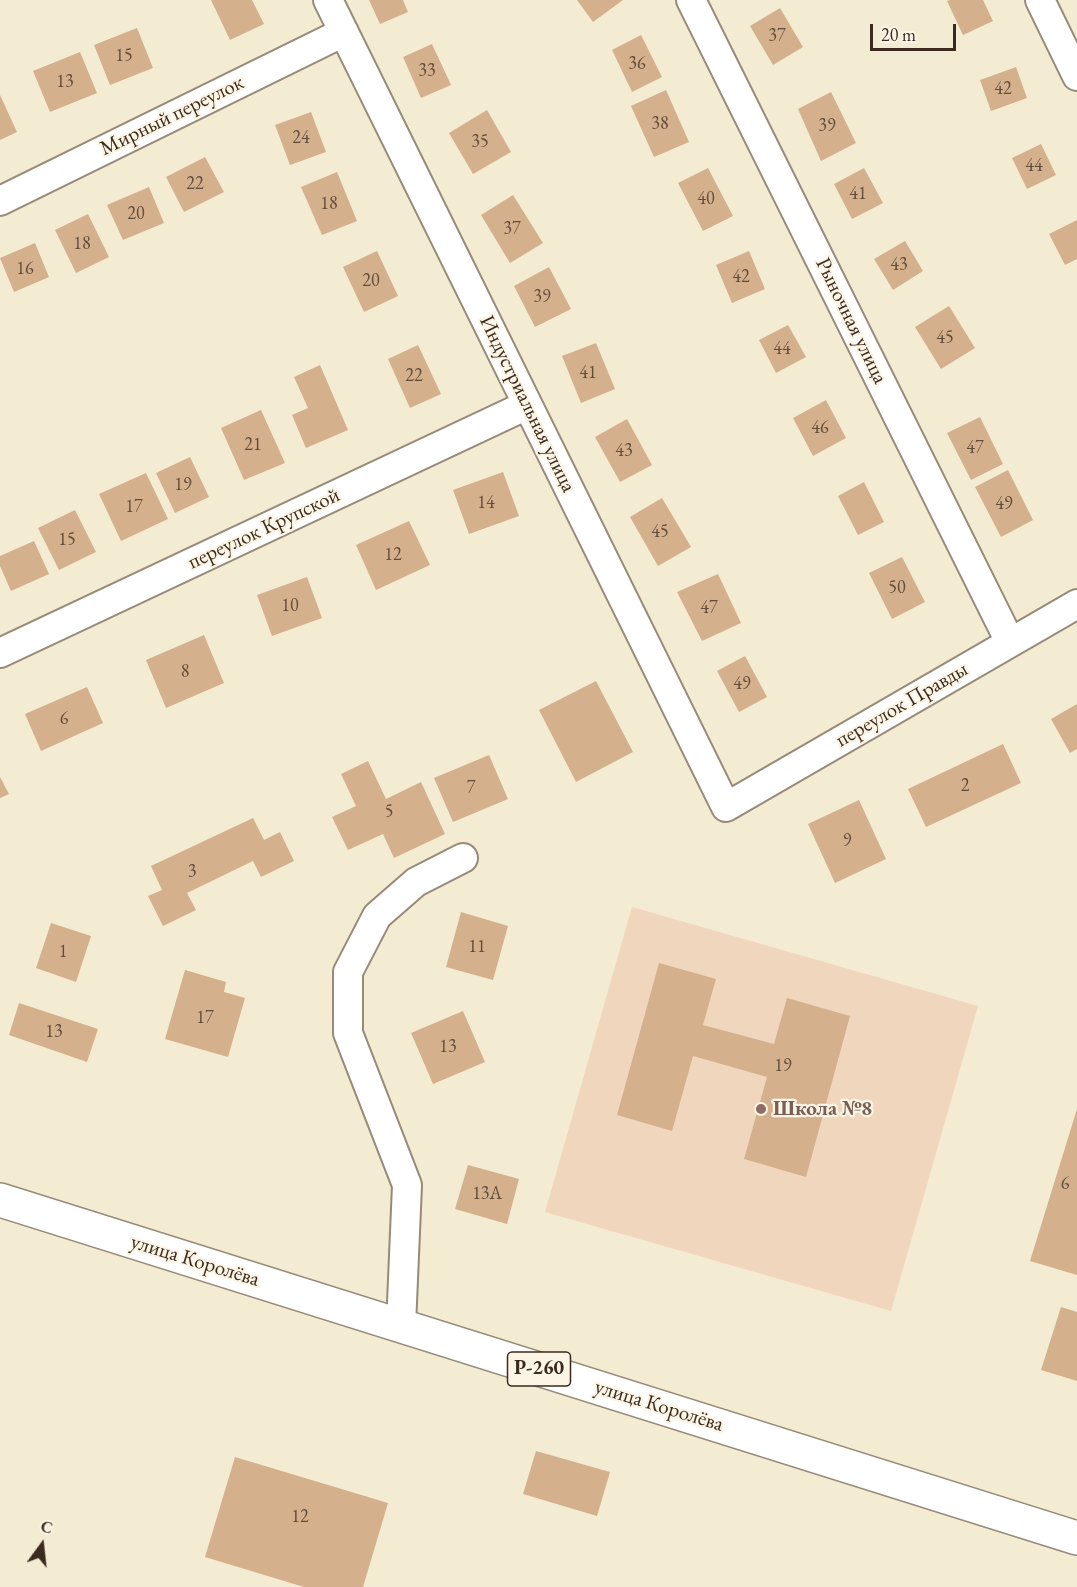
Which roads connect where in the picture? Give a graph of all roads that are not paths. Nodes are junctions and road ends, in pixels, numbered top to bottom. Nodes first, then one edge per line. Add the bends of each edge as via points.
1 (328, 0) edge
2 (692, 0) edge
3 (1040, 0) edge
4 (344, 32) junction
5 (1077, 76) edge
6 (0, 201) edge
7 (527, 405) junction
8 (1077, 604) edge
9 (1010, 642) junction
10 (0, 653) edge
11 (726, 807) joint
12 (463, 858) dead end
13 (0, 1200) edge
14 (401, 1326) junction
15 (1077, 1538) edge

1 - 4 street, Индустриальная улица
2 - 9 street, Рыночная улица
3 - 5 street
4 - 6 street, Мирный переулок
4 - 7 street, Индустриальная улица
7 - 10 street, переулок Крупской
7 - 11 street, Индустриальная улица
8 - 9 street, переулок Правды
9 - 11 street, переулок Правды
12 - 14 street via 416,882 377,915 348,972 348,1033 407,1185
13 - 14 highway, улица Королёва / Р-260
14 - 15 highway, улица Королёва / Р-260

